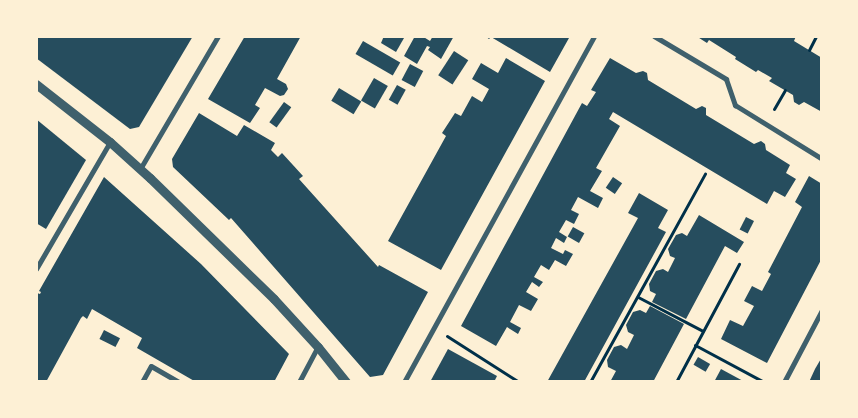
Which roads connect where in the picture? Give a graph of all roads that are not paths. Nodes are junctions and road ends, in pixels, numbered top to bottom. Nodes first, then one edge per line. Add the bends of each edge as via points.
1 (218, 36) edge
2 (594, 36) edge
3 (654, 36) edge
4 (36, 84) edge
5 (110, 142) junction
6 (822, 159) edge
7 (140, 169) junction
8 (36, 269) edge
9 (822, 310) edge
10 (318, 347) junction
11 (142, 382) edge
12 (178, 382) edge
13 (299, 382) edge
14 (346, 382) edge
15 (404, 382) edge
16 (784, 382) edge

1 - 7 street
2 - 15 street
3 - 6 street via 726,79 735,105
4 - 5 street
5 - 7 street
5 - 8 street
7 - 10 street
9 - 16 street
10 - 13 street
10 - 14 street
11 - 12 street via 151,366

